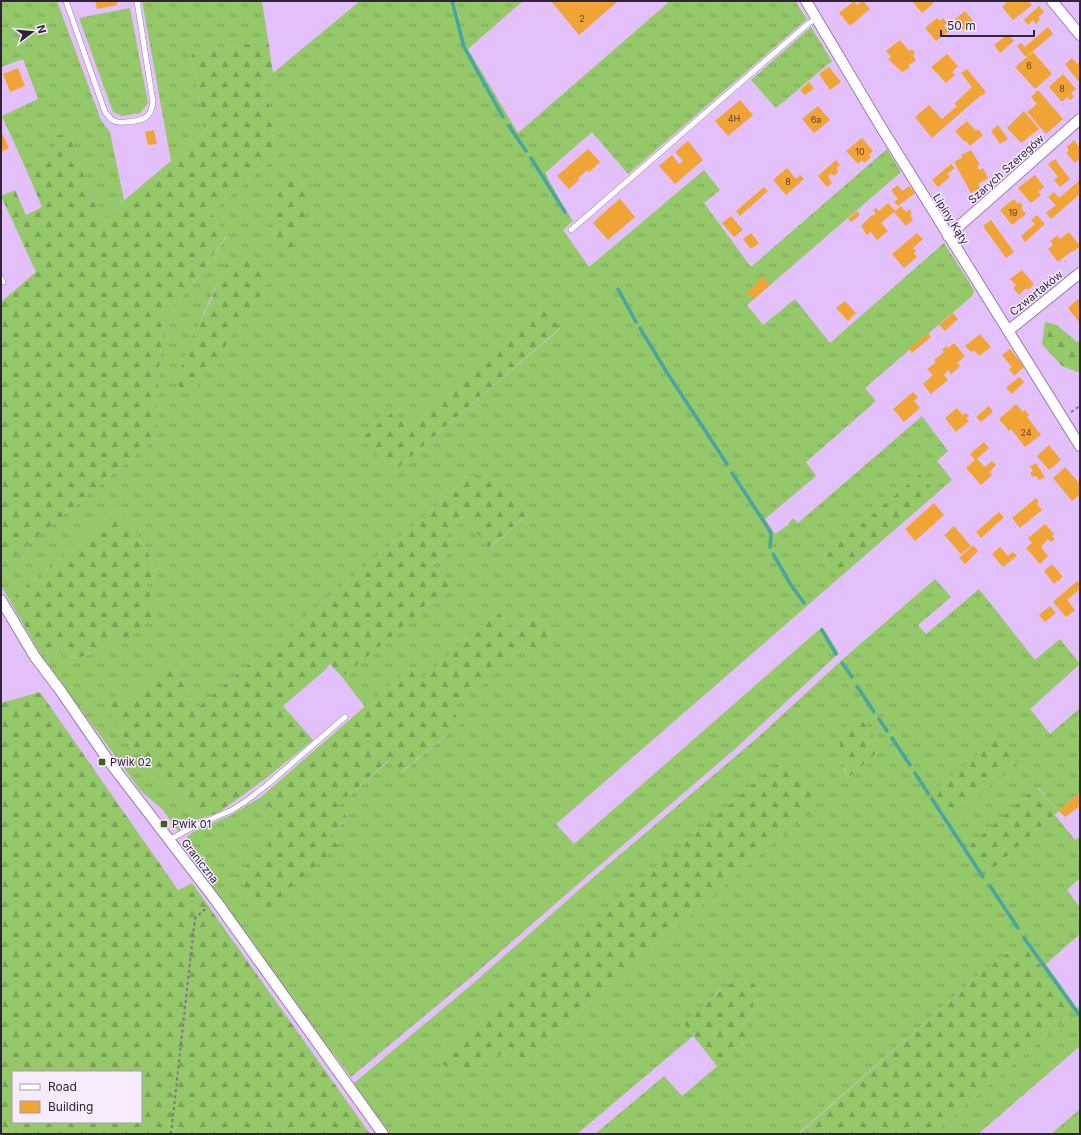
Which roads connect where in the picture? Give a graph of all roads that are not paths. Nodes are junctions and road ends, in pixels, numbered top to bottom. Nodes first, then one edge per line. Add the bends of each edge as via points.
1 (66, 1) edge
2 (137, 1) edge
3 (806, 1) edge
4 (1052, 1) edge
5 (817, 18) junction
6 (1080, 34) edge
7 (1080, 120) edge
8 (571, 230) dead end
9 (948, 236) junction
10 (1080, 273) edge
11 (1008, 331) junction
12 (1080, 446) edge
13 (1, 600) edge
14 (345, 717) dead end
15 (169, 840) junction
16 (383, 1134) edge

1 - 2 lane via 105,112 118,122 141,120 151,113 152,109
3 - 5 street, Lipiny Kąty
4 - 6 street
5 - 8 lane
5 - 9 street, Lipiny Kąty
7 - 9 street, Szarych Szeregów
9 - 11 street, Lipiny Kąty
10 - 11 street, Czwartaków
11 - 12 street, Lipiny Kąty
13 - 15 street, Graniczna via 35,657
14 - 15 lane via 267,786 246,801
15 - 16 street, Graniczna via 216,901

